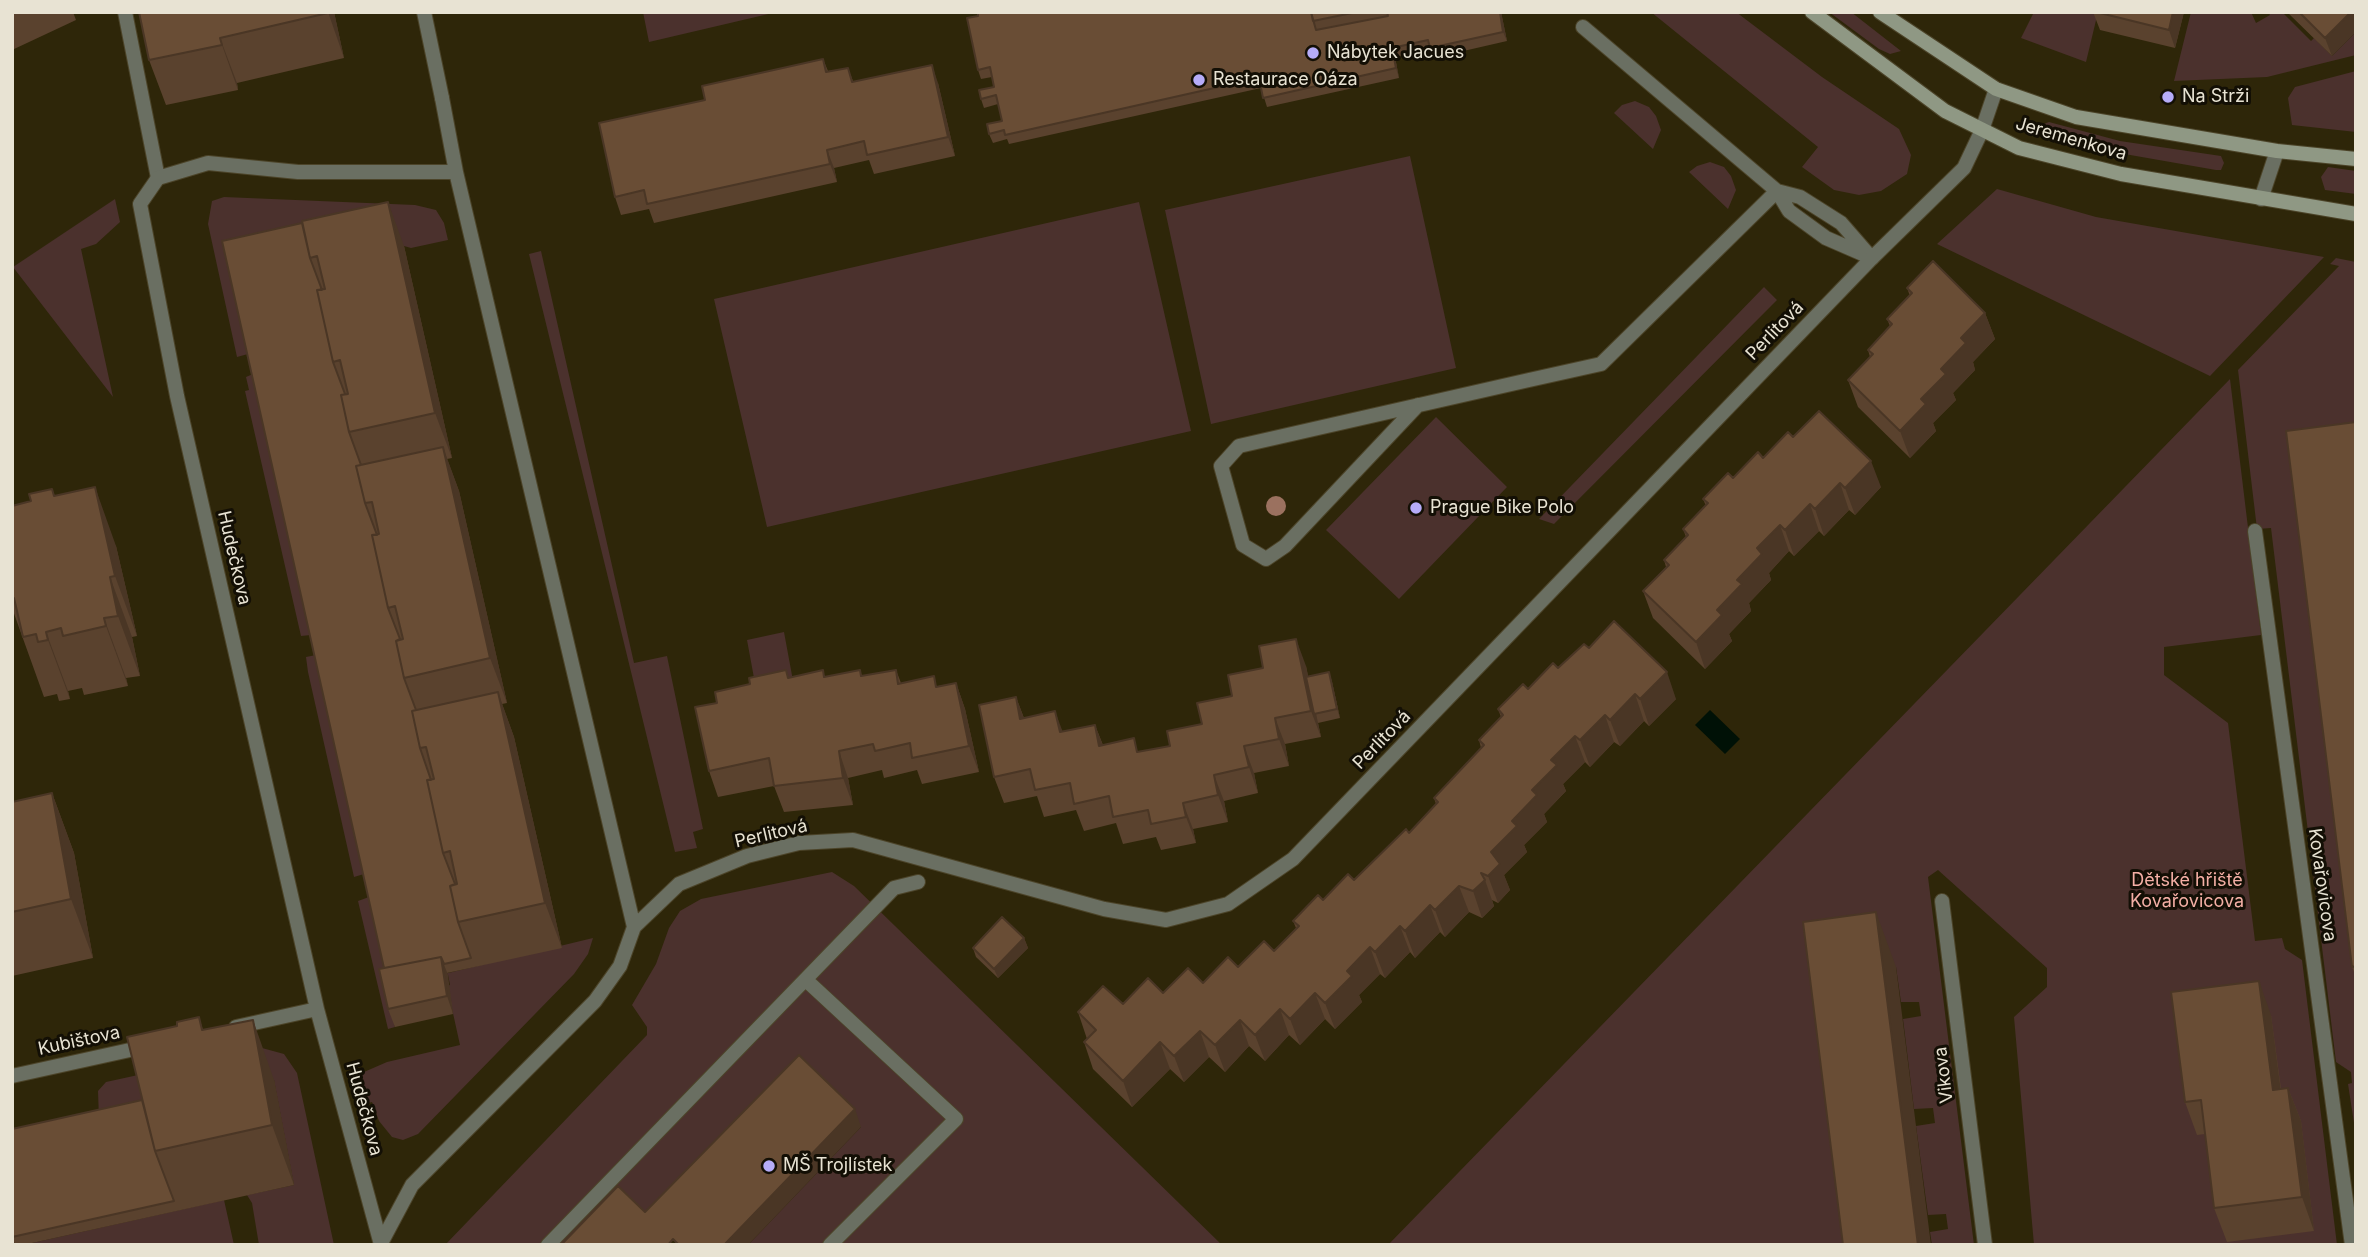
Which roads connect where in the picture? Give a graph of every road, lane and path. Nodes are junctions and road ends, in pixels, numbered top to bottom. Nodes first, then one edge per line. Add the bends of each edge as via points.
1 (125, 12) edge
2 (424, 12) edge
3 (1812, 12) edge
4 (1880, 12) edge
5 (1583, 27) dead end
6 (1996, 89) junction
7 (1982, 131) junction
8 (2277, 151) junction
9 (2356, 159) edge
10 (456, 172) junction
11 (158, 177) junction
12 (1777, 191) junction
13 (2261, 199) junction
14 (2356, 214) edge
15 (1872, 258) junction
16 (1418, 405) junction
17 (2255, 531) dead end
18 (918, 881) dead end
19 (1942, 901) dead end
20 (634, 927) junction
21 (806, 980) junction
22 (317, 1009) junction
23 (225, 1029) edge
24 (158, 1044) edge
25 (12, 1076) edge
26 (380, 1243) edge
27 (548, 1245) edge
28 (830, 1245) edge
29 (1985, 1245) edge
30 (2352, 1245) edge

1 - 11 street
2 - 10 street
3 - 7 street, Jeremenkova via 1945,111
4 - 6 street, Jeremenkova
5 - 12 street
6 - 7 street, Perlitová
6 - 8 street, Jeremenkova via 2076,117
7 - 13 street, Jeremenkova via 2019,148 2121,174
7 - 15 street, Perlitová via 1964,168
8 - 9 street, Jeremenkova
8 - 13 street
10 - 11 street via 298,172 208,163
10 - 20 street
11 - 22 street, Hudečkova via 140,204 172,369
12 - 15 street via 1800,197 1840,223
12 - 15 street via 1789,211 1826,239
12 - 16 street via 1601,364
13 - 14 street, Jeremenkova
15 - 20 street, Perlitová via 1293,859 1228,904 1166,920 1104,909 853,841 799,843 747,856 679,884
16 - 16 street via 1239,446 1221,466 1242,545 1266,559 1285,546
17 - 30 street, Kovařovicova
18 - 21 street via 894,888
19 - 29 street, Vikova
20 - 26 street, Hudečkova via 620,966 596,1001 412,1185
21 - 27 street
21 - 28 street via 956,1119
22 - 23 street
22 - 26 street, Hudečkova
24 - 25 street, Kubištova

